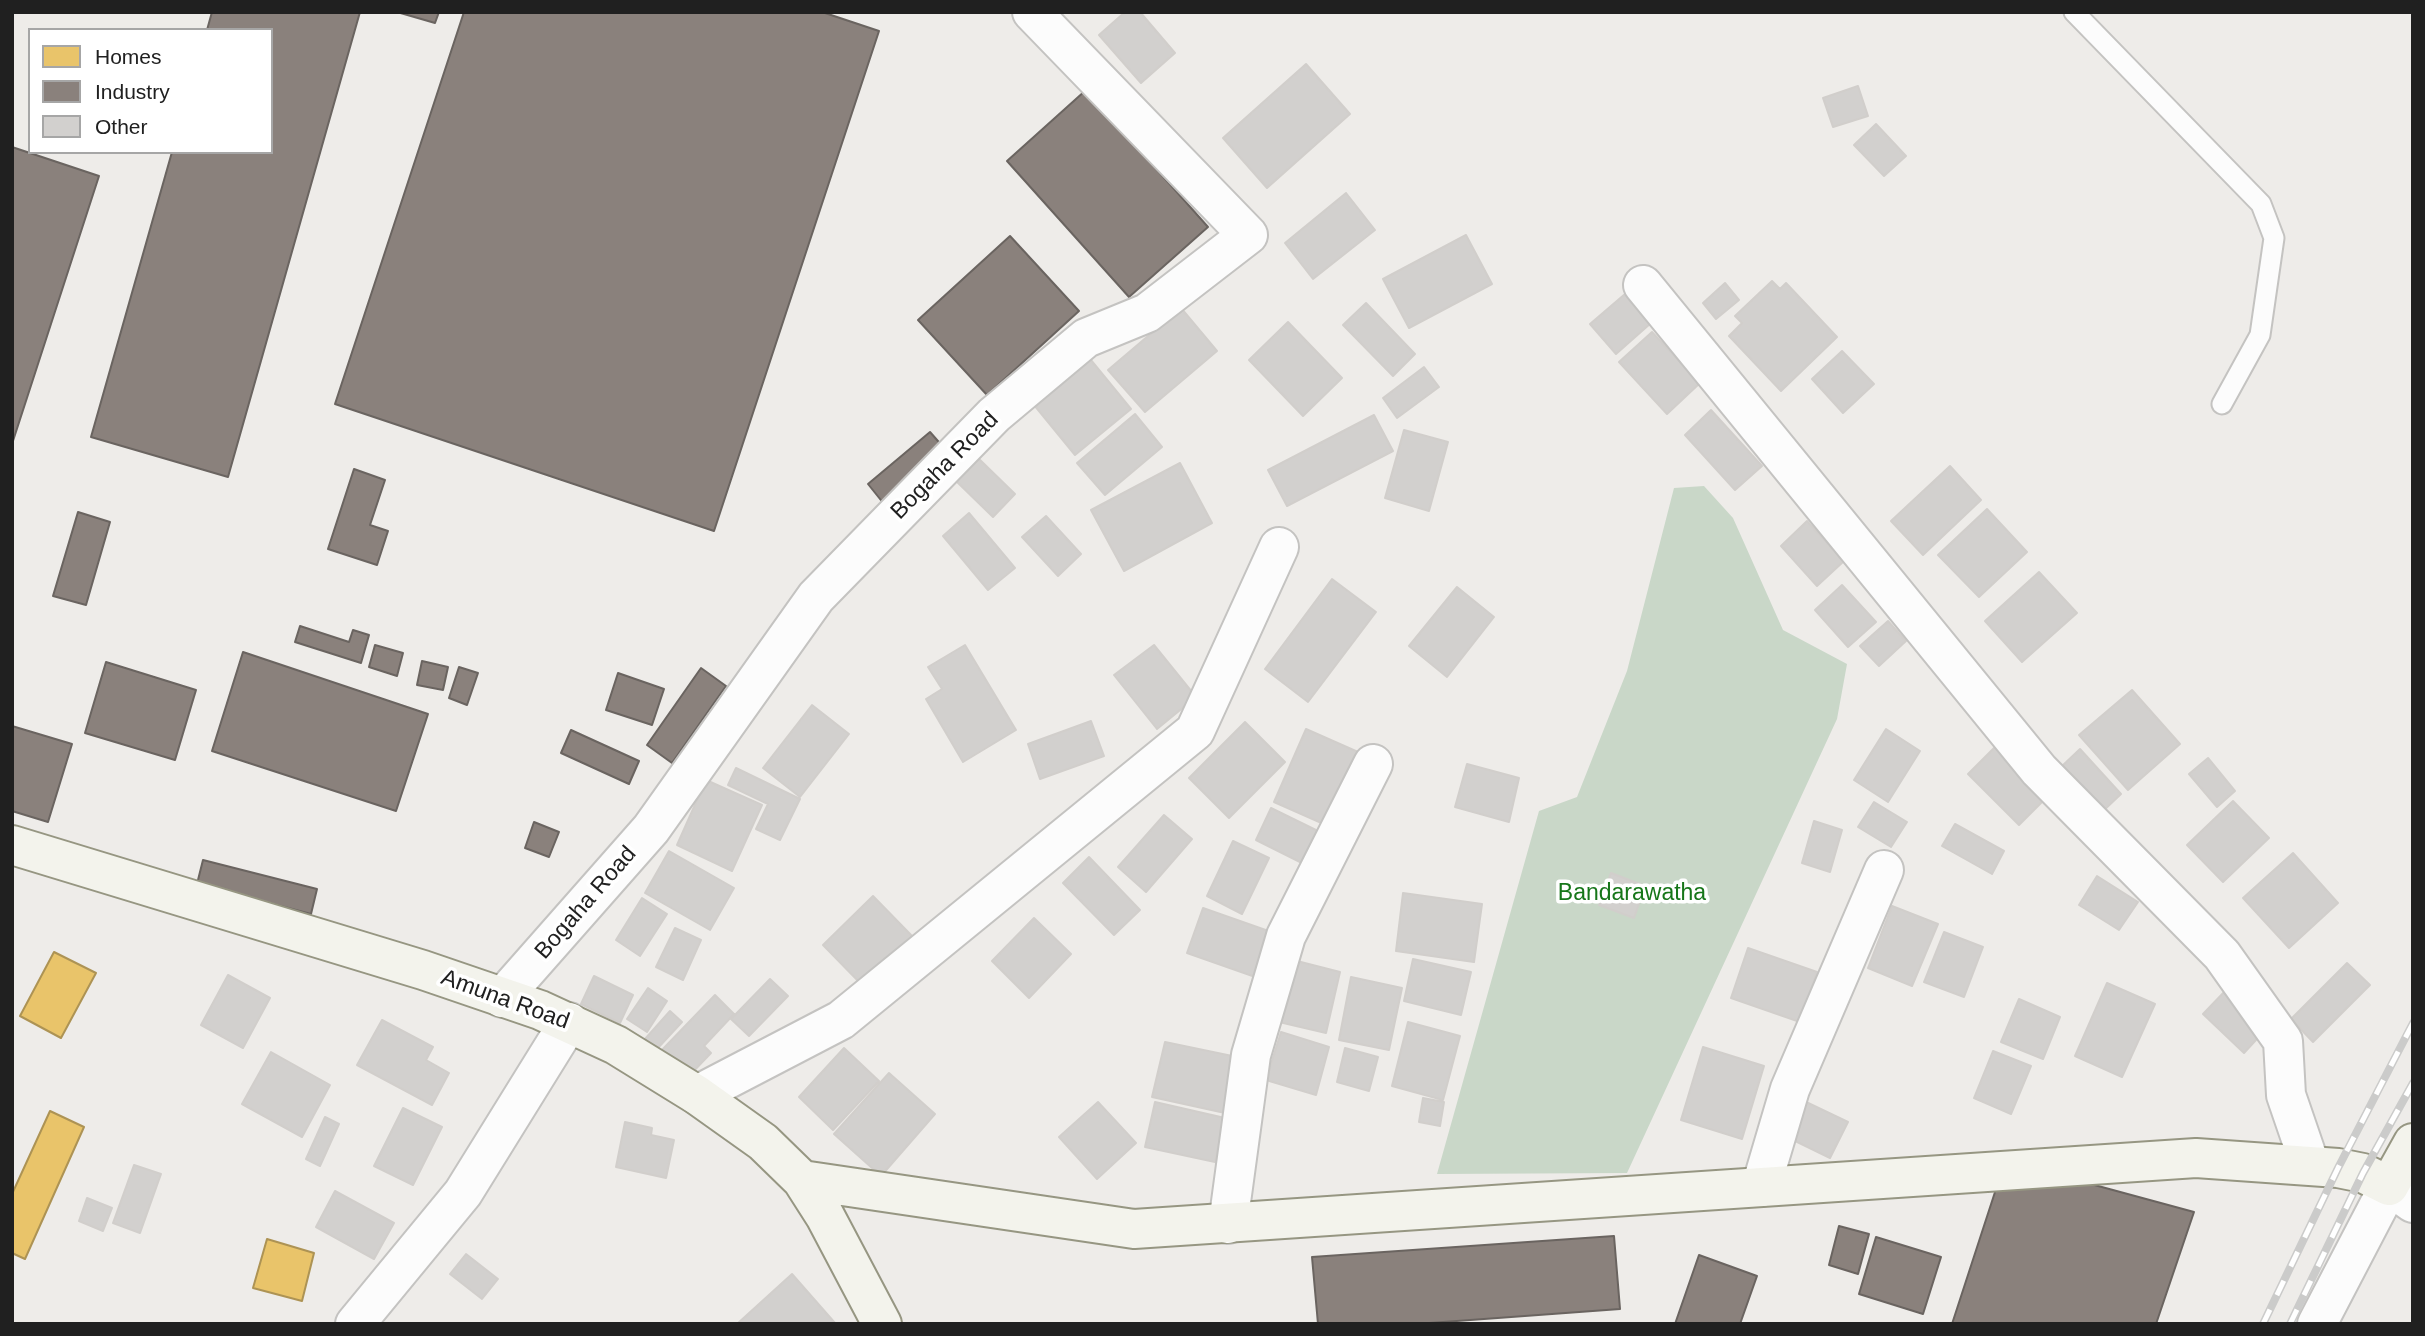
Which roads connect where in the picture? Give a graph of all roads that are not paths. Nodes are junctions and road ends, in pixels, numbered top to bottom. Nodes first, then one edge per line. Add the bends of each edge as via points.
1 (1032, 12) edge
2 (2074, 12) edge
3 (1643, 285) dead end
4 (2222, 404) dead end
5 (1279, 547) dead end
6 (1373, 764) dead end
7 (12, 845) edge
8 (1884, 870) dead end
9 (502, 998) junction
10 (569, 1022) junction
11 (697, 1095) junction
12 (2413, 1143) edge
13 (2310, 1165) junction
14 (802, 1180) junction
15 (1761, 1187) junction
16 (2401, 1195) edge
17 (1228, 1224) junction
18 (355, 1324) edge
19 (882, 1324) edge
20 (2317, 1324) edge

1 - 9 street, Bogaha Road via 1248,235 1147,313 1086,338 995,415 816,597 651,829
2 - 4 lane via 2261,204 2274,238 2260,335
3 - 13 street via 2039,770 2222,955 2283,1041 2286,1095
5 - 11 street via 1195,731 841,1020
6 - 17 street via 1286,936 1251,1055
7 - 9 street, Amuna Road
8 - 15 street via 1790,1089
9 - 10 street, Amuna Road
10 - 11 street, Amuna Road
10 - 18 street via 463,1193
11 - 14 street, Amuna Road via 763,1142
12 - 16 street
13 - 15 street via 2196,1158
13 - 16 street via 2363,1173
14 - 17 street via 1135,1230
14 - 19 street, Amuna Road
15 - 17 street
16 - 20 street

